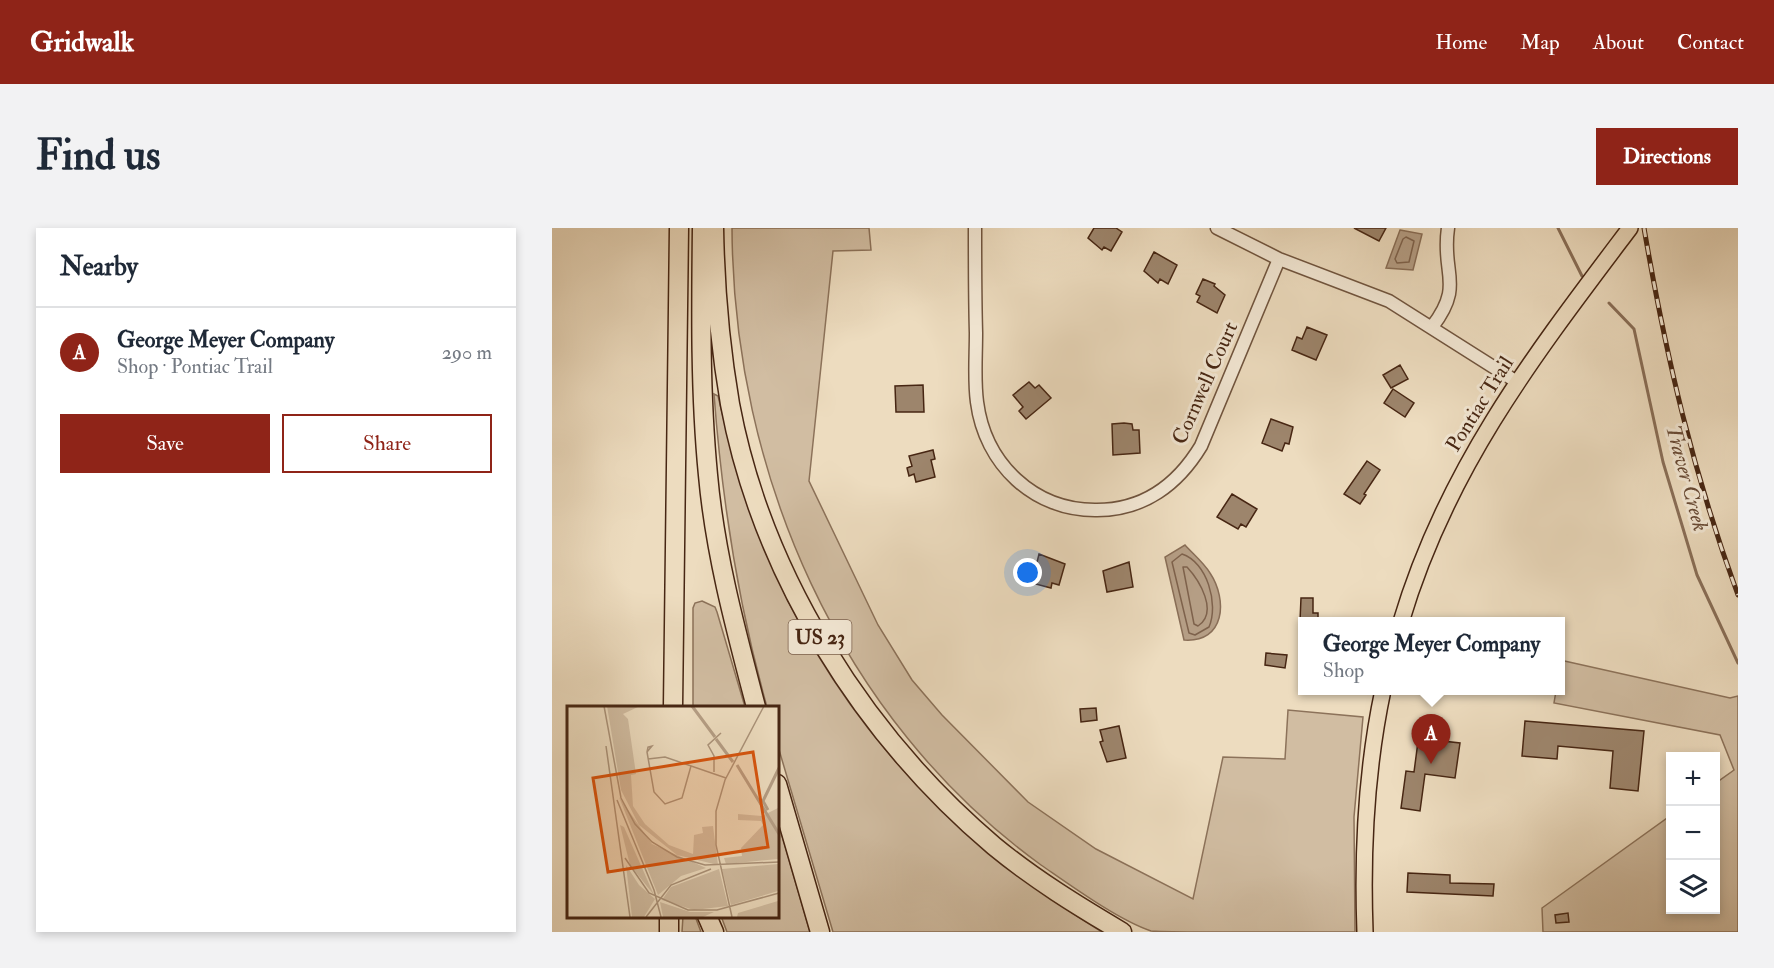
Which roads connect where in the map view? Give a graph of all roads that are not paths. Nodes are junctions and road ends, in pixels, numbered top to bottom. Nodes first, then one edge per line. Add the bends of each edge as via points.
1 (679, 228) edge
2 (702, 228) edge
3 (714, 228) edge
4 (975, 228) edge
5 (1217, 228) edge
6 (1448, 228) edge
7 (1630, 228) edge
8 (1280, 259) junction
9 (1432, 327) junction
10 (1517, 382) junction
11 (1402, 617) edge
12 (1382, 695) edge
13 (673, 706) edge
14 (756, 706) edge
15 (778, 787) edge
16 (708, 917) edge
17 (714, 932) edge
18 (820, 932) edge
19 (1122, 932) edge
20 (1365, 932) edge

1 - 13 highway
2 - 14 highway via 702,391 708,476 730,610
3 - 19 highway, US 23 via 720,339 735,425 763,519 809,619 867,710 942,798 995,847 1069,901
4 - 8 street, Cornwell Court via 976,400 986,440 1005,470 1028,490 1057,504 1087,510 1109,510 1142,501 1170,485 1185,470 1201,446
5 - 8 street
6 - 9 street via 1445,255 1452,290 1445,310
7 - 10 main road, Pontiac Trail
8 - 9 street via 1389,300
9 - 10 street
10 - 11 main road, Pontiac Trail via 1485,430 1447,503
12 - 20 main road via 1367,795
15 - 18 highway
16 - 17 highway

